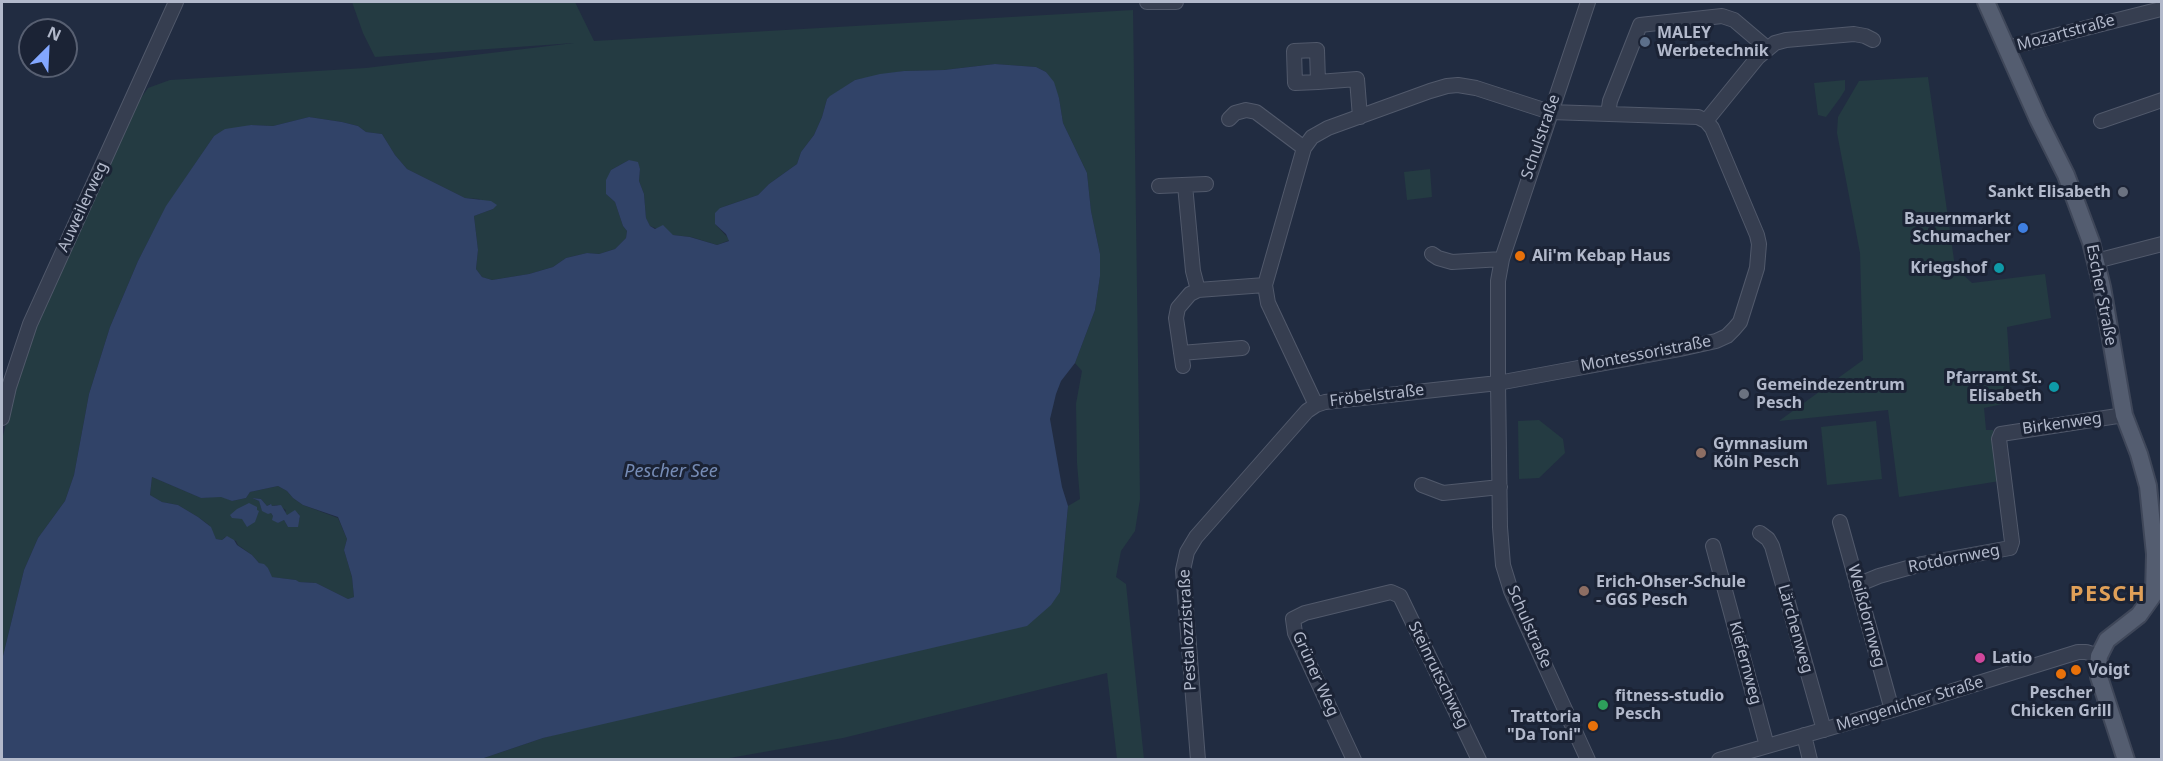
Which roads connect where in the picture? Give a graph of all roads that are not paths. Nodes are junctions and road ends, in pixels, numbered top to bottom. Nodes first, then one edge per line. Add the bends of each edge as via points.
1 (176, 2) edge
2 (1147, 2) edge
3 (1176, 2) edge
4 (1578, 2) edge
5 (1588, 2) edge
6 (1986, 2) edge
7 (2161, 10) edge
8 (1583, 16) junction
9 (1873, 40) dead end
10 (1767, 48) junction
11 (2007, 48) junction
12 (1318, 82) dead end
13 (2162, 100) edge
14 (1550, 112) junction
15 (1608, 114) junction
16 (1360, 117) junction
17 (1229, 119) dead end
18 (1706, 121) junction
19 (2101, 121) dead end
20 (1304, 148) junction
21 (1206, 184) dead end
22 (1185, 185) junction
23 (1159, 186) dead end
24 (2162, 243) edge
25 (1432, 254) dead end
26 (1502, 259) junction
27 (2096, 261) junction
28 (1265, 285) junction
29 (1198, 290) junction
30 (1242, 348) dead end
31 (1498, 382) junction
32 (1316, 405) junction
33 (2124, 415) junction
34 (2, 418) edge
35 (2001, 434) joint
36 (1422, 485) dead end
37 (1500, 488) junction
38 (1840, 522) dead end
39 (1760, 533) dead end
40 (1713, 546) dead end
41 (1857, 585) junction
42 (1395, 593) joint
43 (2155, 603) edge
44 (2099, 656) junction
45 (1892, 710) junction
46 (1824, 730) junction
47 (1804, 735) junction
48 (1767, 746) junction
49 (1198, 759) edge
50 (1354, 759) edge
51 (1479, 759) edge
52 (1588, 759) edge
53 (1719, 759) edge
54 (1809, 759) edge
55 (2126, 759) edge

1 - 34 street, Auweilerweg via 30,324
2 - 3 street
4 - 8 street
5 - 8 street, Schulstraße
6 - 11 main road, Escher Straße
7 - 11 street, Mozartstraße
8 - 14 street, Schulstraße
9 - 10 street via 1854,34 1786,40
10 - 15 street via 1734,20 1722,16 1640,26
10 - 18 street
11 - 27 main road, Escher Straße via 2066,176
12 - 16 street via 1357,80
13 - 19 street
14 - 15 street
14 - 16 street via 1458,85
14 - 26 street, Schulstraße
15 - 18 street via 1698,117
16 - 20 street via 1328,128 1312,137
17 - 20 street via 1246,110 1256,112
18 - 31 street, Montessoristraße via 1759,244 1757,268 1740,322 1727,336 1703,344
20 - 28 street, Fröbelstraße
21 - 22 street
22 - 23 street
22 - 29 street
24 - 27 street
25 - 26 street via 1452,262
26 - 31 street, Schulstraße via 1498,281
27 - 33 main road, Escher Straße
28 - 29 street
28 - 32 street, Fröbelstraße via 1268,303
29 - 30 street via 1190,294 1176,318 1182,359
31 - 32 street, Fröbelstraße
31 - 37 street, Schulstraße
32 - 49 street, Pestalozzistraße via 1196,537 1187,552 1183,570
33 - 35 street, Birkenweg
33 - 43 main road, Escher Straße via 2145,475 2152,518
35 - 41 street, Rotdornweg via 2010,548 1922,564
36 - 37 street via 1443,493
37 - 52 street, Schulstraße via 1505,574
38 - 41 street, Weißdornweg
39 - 46 street, Lärchenweg via 1772,546
40 - 48 street, Kiefernweg
41 - 45 street, Weißdornweg
42 - 50 street, Grüner Weg via 1293,619 1295,633
42 - 51 street, Steinrutschweg via 1400,596
43 - 44 main road via 2108,640
44 - 45 street, Mengenicher Straße via 2078,652
44 - 55 main road via 2099,677
45 - 46 street, Mengenicher Straße
46 - 47 street, Mengenicher Straße
47 - 48 street, Mengenicher Straße
47 - 54 street
48 - 53 street, Mengenicher Straße

